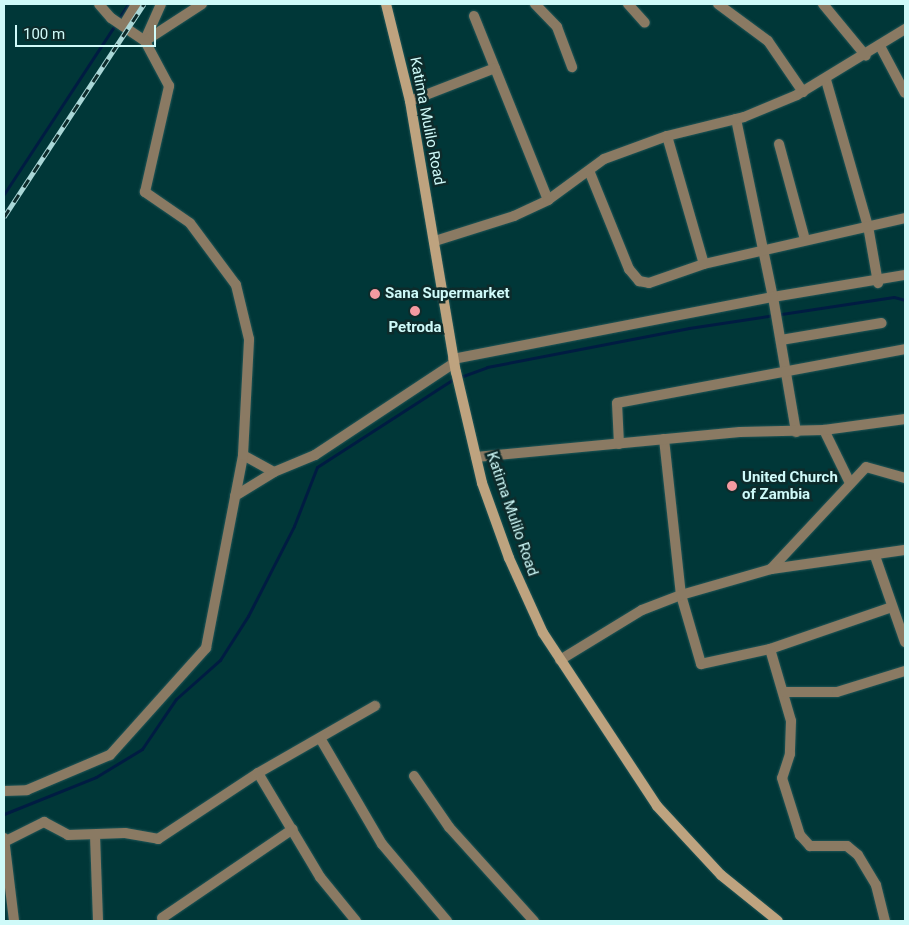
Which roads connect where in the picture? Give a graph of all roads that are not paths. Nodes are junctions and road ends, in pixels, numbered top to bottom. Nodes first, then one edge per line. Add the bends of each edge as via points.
1 (99, 4) edge
2 (136, 4) edge
3 (162, 4) edge
4 (202, 4) edge
5 (386, 4) edge
6 (535, 4) edge
7 (628, 4) edge
8 (718, 4) edge
9 (823, 4) edge
10 (474, 16) dead end
11 (645, 23) dead end
12 (122, 26) junction
13 (905, 29) edge
14 (145, 41) junction
15 (880, 46) junction
16 (866, 56) junction
17 (572, 67) dead end
18 (495, 68) junction
19 (826, 80) junction
20 (803, 92) junction
21 (905, 93) edge
22 (410, 101) junction
23 (736, 119) junction
24 (667, 136) junction
25 (779, 144) dead end
26 (590, 172) junction
27 (548, 200) junction
28 (905, 218) edge
29 (868, 226) junction
30 (805, 240) junction
31 (435, 242) junction
32 (765, 249) junction
33 (704, 264) junction
34 (905, 275) edge
35 (878, 282) junction
36 (774, 301) junction
37 (882, 323) dead end
38 (781, 340) junction
39 (905, 349) edge
40 (454, 364) junction
41 (785, 372) junction
42 (905, 419) edge
43 (824, 430) junction
44 (796, 432) junction
45 (664, 439) junction
46 (620, 444) junction
47 (243, 455) junction
48 (476, 457) junction
49 (274, 472) junction
50 (905, 478) edge
51 (850, 483) junction
52 (234, 496) junction
53 (905, 550) edge
54 (875, 556) junction
55 (771, 569) junction
56 (681, 595) junction
57 (892, 607) junction
58 (905, 642) edge
59 (770, 649) junction
60 (560, 660) junction
61 (905, 672) edge
62 (785, 692) junction
63 (375, 706) dead end
64 (320, 738) junction
65 (258, 773) junction
66 (414, 776) dead end
67 (4, 791) edge
68 (293, 830) junction
69 (94, 835) junction
70 (4, 840) edge
71 (162, 918) dead end
72 (14, 921) edge
73 (98, 921) edge
74 (356, 921) edge
75 (447, 921) edge
76 (534, 921) edge
77 (778, 921) edge
78 (885, 921) edge

1 - 12 street
2 - 12 street
3 - 14 street
4 - 14 street
5 - 22 main road, Katima Mulilo Road
6 - 17 street via 557,27
7 - 11 street
8 - 20 street via 768,42
9 - 16 street
10 - 18 street
12 - 14 street
13 - 15 street
14 - 47 street via 168,86 145,192 190,223 236,284 249,339
15 - 16 street
15 - 21 street
16 - 19 street
18 - 22 street
18 - 27 street
19 - 20 street
19 - 29 street
20 - 23 street
22 - 31 main road, Katima Mulilo Road
23 - 24 street
23 - 32 street
24 - 26 street via 604,159
24 - 33 street
25 - 30 street
26 - 27 street
26 - 33 street via 629,269 639,281 649,284
27 - 31 street via 514,216
28 - 29 street
29 - 30 street
29 - 35 street
30 - 32 street
31 - 40 main road, Katima Mulilo Road
32 - 33 street
32 - 36 street
34 - 35 street
35 - 36 street
36 - 38 street
36 - 40 street
37 - 38 street
38 - 41 street
39 - 41 street
40 - 48 main road, Katima Mulilo Road
40 - 49 street via 315,455
41 - 44 street
41 - 46 street via 618,403
42 - 43 street
43 - 44 street
43 - 51 street
44 - 45 street
45 - 46 street
45 - 56 street
46 - 48 street
47 - 49 street
47 - 52 street
48 - 60 main road, Katima Mulilo Road via 509,558
49 - 52 street
50 - 51 street via 871,465
51 - 55 street
52 - 67 street via 206,648 110,755 27,790
53 - 54 street
54 - 55 street
54 - 57 street
55 - 56 street
56 - 59 street via 701,664
56 - 60 street via 642,610
57 - 58 street
57 - 59 street
59 - 62 street
60 - 77 main road, Katima Mulilo Road via 657,806 722,875
61 - 62 street via 837,692
62 - 78 street via 792,721 790,754 782,778 800,835 810,846 847,846 858,855 876,885
63 - 64 street
64 - 65 street
64 - 75 street via 382,844
65 - 68 street
65 - 69 street via 158,840 125,833
66 - 76 street via 449,827
68 - 71 street
68 - 74 street via 320,877
69 - 70 street via 68,835 54,824 44,822
69 - 73 street
70 - 72 street

